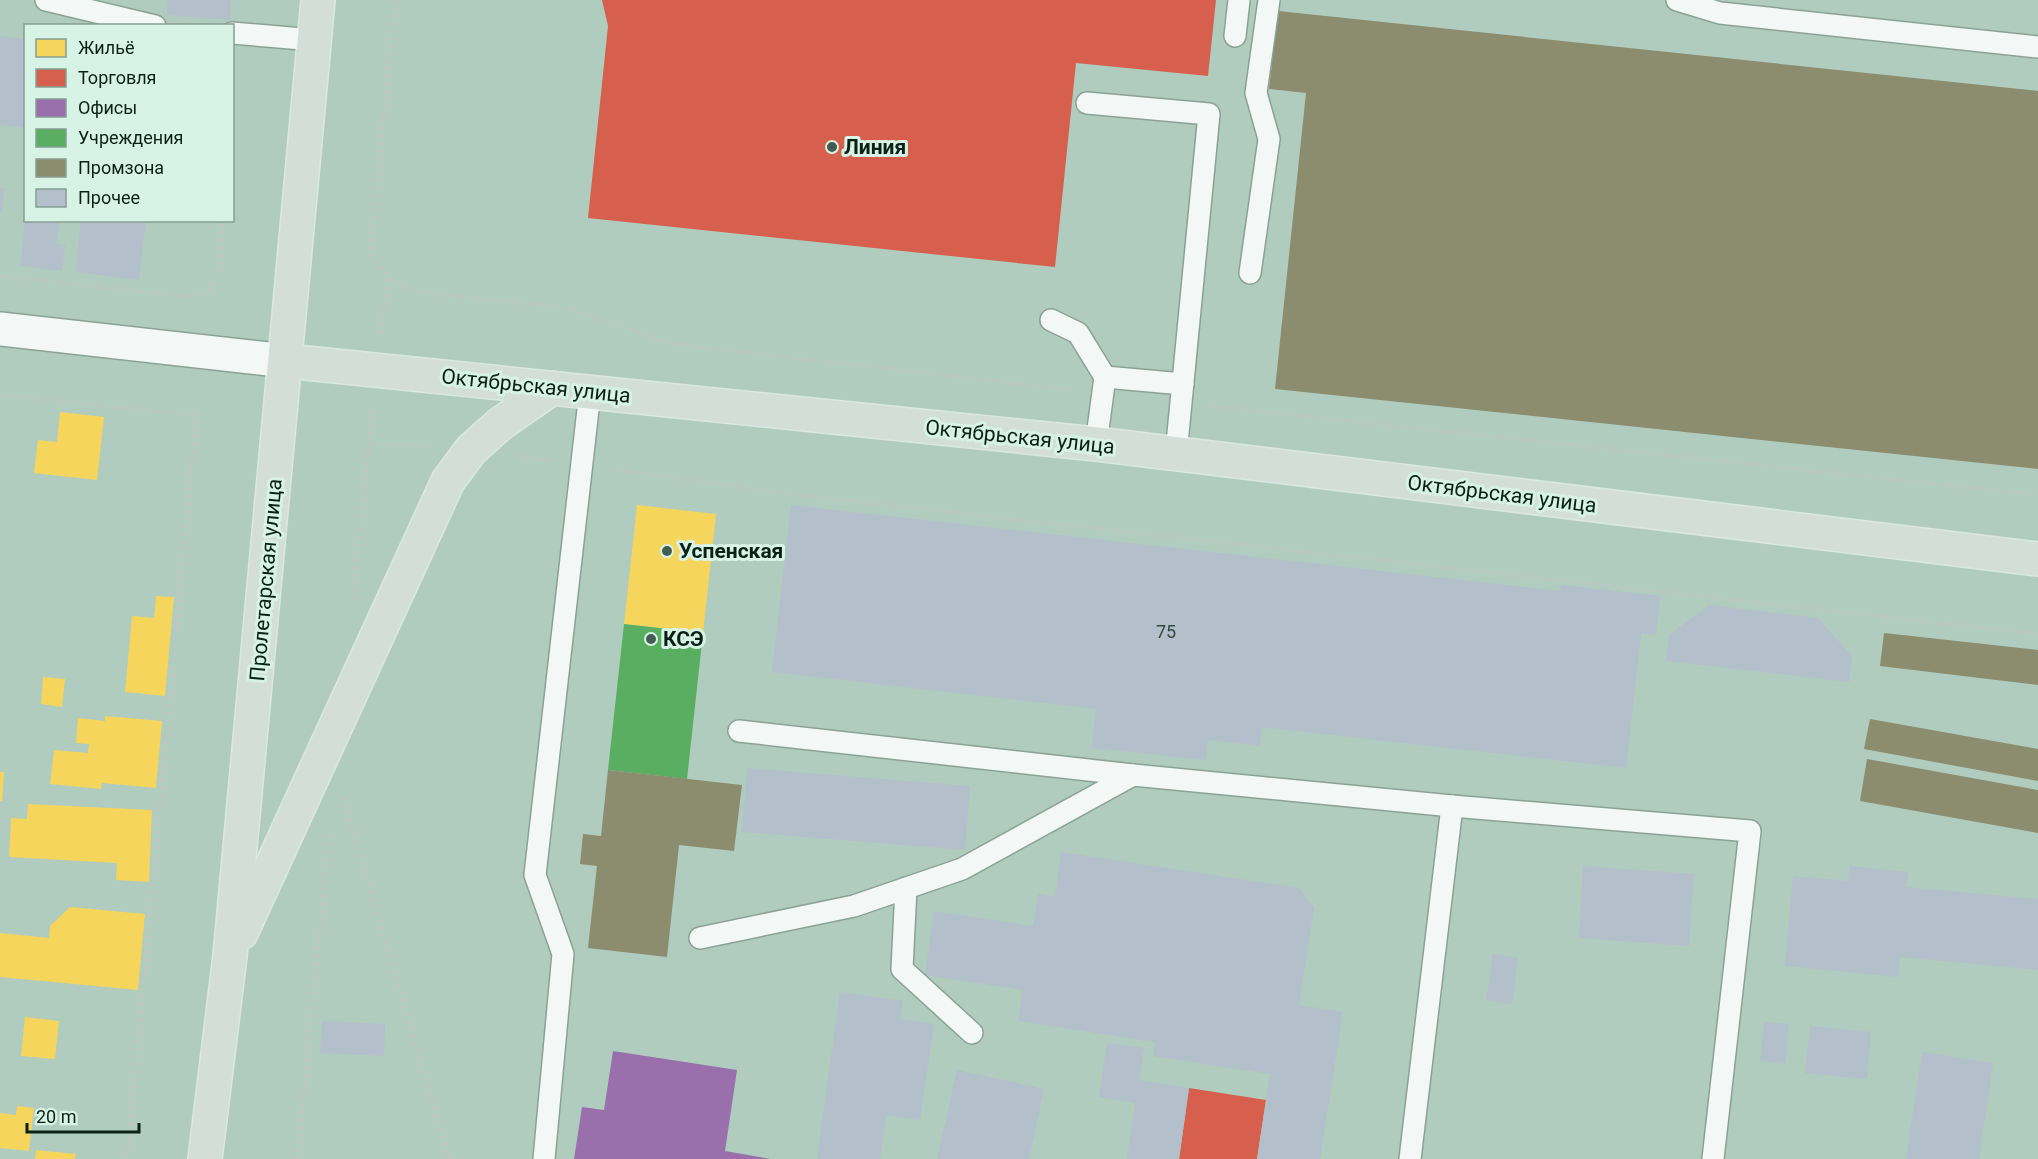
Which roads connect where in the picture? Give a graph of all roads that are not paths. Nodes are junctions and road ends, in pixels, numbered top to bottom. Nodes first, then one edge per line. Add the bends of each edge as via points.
1 (46, 0) edge
2 (318, 0) edge
3 (1239, 0) edge
4 (1269, 0) edge
5 (1677, 0) edge
6 (147, 24) edge
7 (234, 33) edge
8 (1235, 36) dead end
9 (314, 40) junction
10 (2038, 48) edge
11 (1087, 103) dead end
12 (1250, 273) dead end
13 (1051, 320) dead end
14 (0, 328) edge
15 (286, 361) junction
16 (1105, 377) junction
17 (1183, 384) junction
18 (552, 388) junction
19 (590, 392) junction
20 (1096, 444) junction
21 (1176, 454) junction
22 (2038, 559) edge
23 (739, 731) dead end
24 (1132, 775) junction
25 (1452, 806) junction
26 (906, 888) junction
27 (700, 938) dead end
28 (230, 956) junction
29 (972, 1033) dead end
30 (205, 1159) edge
31 (544, 1159) edge
32 (1410, 1159) edge
33 (1713, 1159) edge

1 - 6 lane
2 - 9 main road, Пролетарская улица
3 - 8 lane
4 - 12 lane via 1256,93 1269,139
5 - 10 lane via 1720,13
7 - 9 lane
9 - 15 main road, Пролетарская улица
11 - 17 lane via 1209,114
13 - 16 lane via 1078,333
14 - 15 main road, Октябрьская улица
15 - 18 main road, Октябрьская улица
15 - 28 main road, Пролетарская улица
16 - 17 lane
16 - 20 lane
17 - 21 lane
18 - 19 main road, Октябрьская улица
18 - 28 main road via 500,424 471,450 448,481
19 - 20 main road, Октябрьская улица
19 - 31 lane via 535,875 563,954
20 - 21 main road, Октябрьская улица
21 - 22 main road, Октябрьская улица
23 - 24 lane
24 - 25 lane
24 - 26 lane via 962,869
25 - 32 lane
25 - 33 lane via 1750,831
26 - 27 lane via 854,906
26 - 29 lane via 902,969
28 - 30 main road, Пролетарская улица

